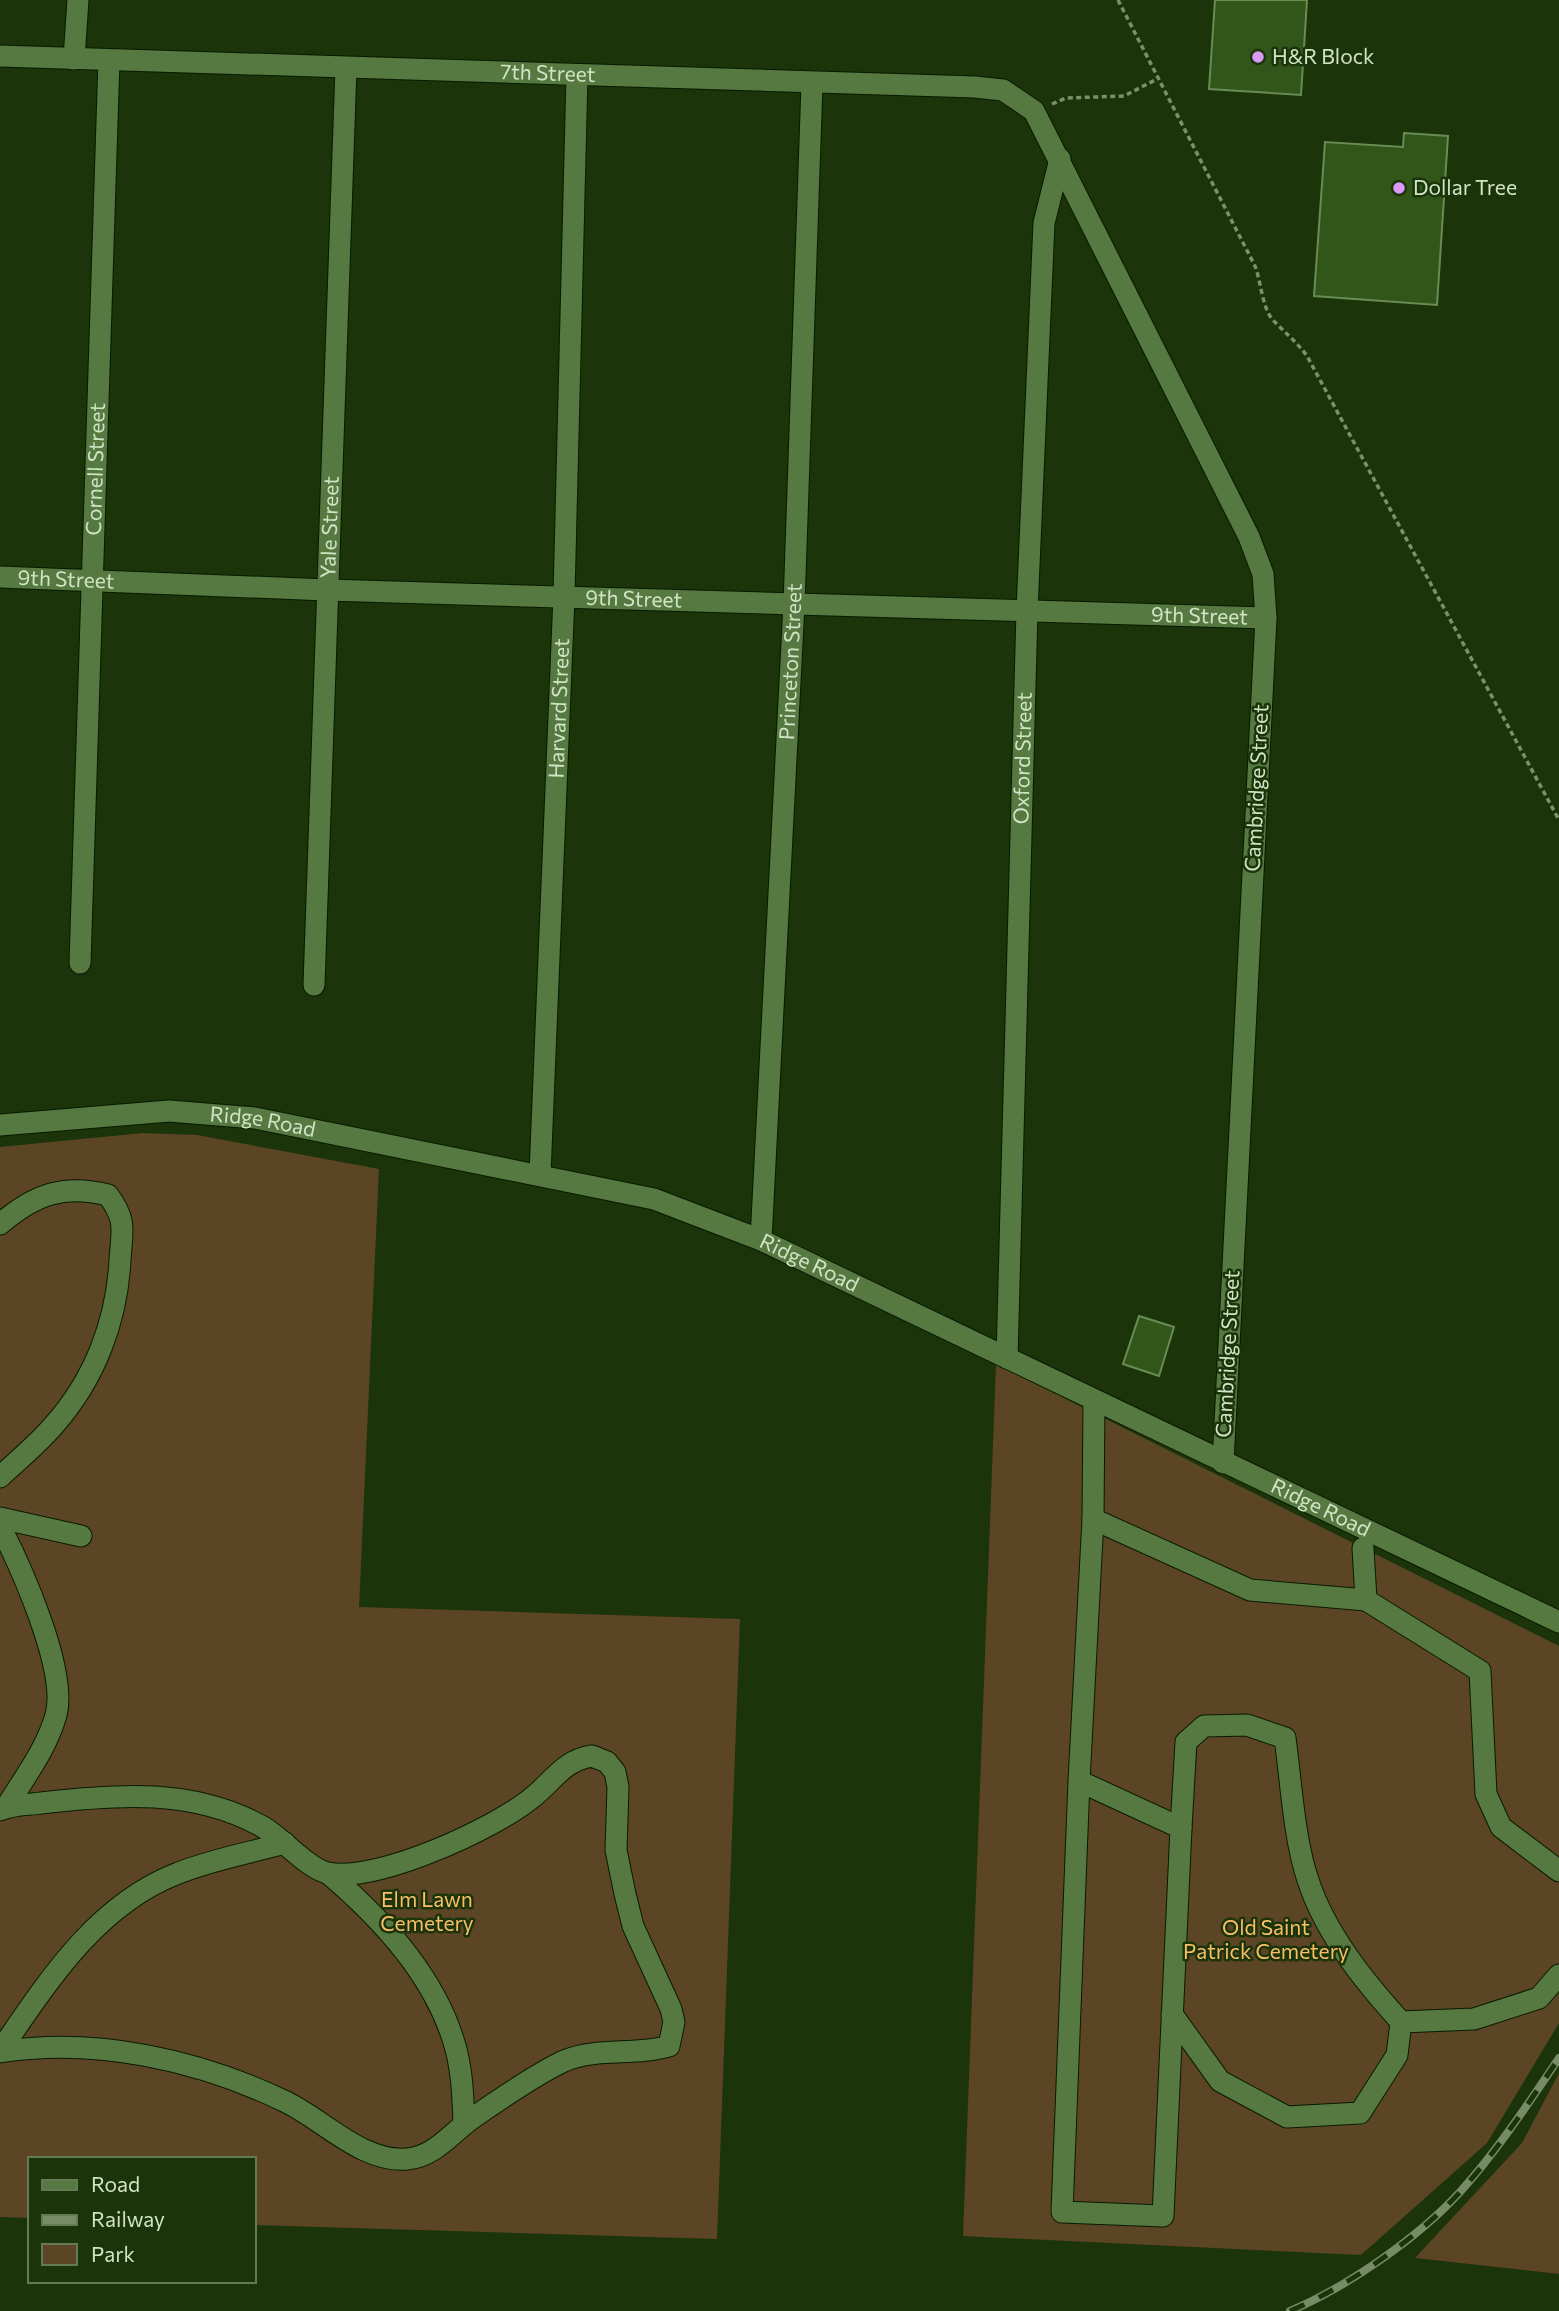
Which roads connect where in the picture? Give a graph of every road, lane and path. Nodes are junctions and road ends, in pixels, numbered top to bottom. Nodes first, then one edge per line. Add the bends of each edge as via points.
1 (78, 0) edge
2 (1118, 0) edge
3 (0, 57) edge
4 (74, 59) junction
5 (109, 60) junction
6 (346, 68) junction
7 (577, 76) junction
8 (1157, 79) junction
9 (812, 84) junction
10 (1034, 111) junction
11 (1060, 159) junction
12 (0, 577) edge
13 (93, 580) junction
14 (327, 590) junction
15 (564, 596) junction
16 (794, 605) junction
17 (1027, 611) junction
18 (1266, 618) junction
19 (1559, 820) edge
20 (80, 963) dead end
21 (314, 985) dead end
22 (0, 1125) edge
23 (540, 1174) junction
24 (0, 1224) edge
25 (761, 1240) junction
26 (1007, 1358) junction
27 (1094, 1400) junction
28 (1223, 1463) junction
29 (0, 1477) edge
30 (0, 1518) edge
31 (1093, 1519) junction
32 (0, 1526) edge
33 (81, 1536) dead end
34 (1363, 1548) dead end
35 (1366, 1600) junction
36 (1559, 1622) edge
37 (1079, 1781) junction
38 (4, 1808) edge
39 (1181, 1828) junction
40 (285, 1843) junction
41 (1559, 1871) edge
42 (329, 1874) junction
43 (1559, 1975) edge
44 (1172, 2014) junction
45 (1401, 2022) junction
46 (0, 2052) edge
47 (464, 2124) junction

1 - 4 street
2 - 8 path
3 - 4 street, 7th Street
4 - 5 street, 7th Street
5 - 6 street, 7th Street
5 - 13 street, Cornell Street
6 - 7 street, 7th Street
6 - 14 street, Yale Street
7 - 9 street, 7th Street
7 - 15 street, Harvard Street
8 - 10 path via 1124,96 1066,98
8 - 19 path via 1255,266 1266,308 1307,356
9 - 10 street, 7th Street via 1003,90
9 - 16 street, Princeton Street
10 - 11 street, 7th Street
11 - 17 street, Oxford Street via 1044,223
11 - 18 street, Cambridge Street via 1249,537 1263,574
12 - 13 street, 9th Street
13 - 14 street, 9th Street
13 - 20 street, Cornell Street
14 - 15 street, 9th Street
14 - 21 street, Yale Street
15 - 16 street, 9th Street
15 - 23 street, Harvard Street
16 - 17 street, 9th Street
16 - 25 street, Princeton Street
17 - 18 street, 9th Street
17 - 26 street, Oxford Street
18 - 28 street, Cambridge Street
22 - 23 street, Ridge Road via 194,1112 255,1118
23 - 25 street, Ridge Road via 654,1199
24 - 29 street via 56,1191 108,1195 123,1215 119,1284 101,1351 54,1425
25 - 26 street, Ridge Road
26 - 27 street, Ridge Road
27 - 28 street, Ridge Road
27 - 31 street
28 - 36 street, Ridge Road
30 - 33 street
31 - 35 street via 1251,1590
31 - 37 street
32 - 38 street via 18,1560 56,1672 57,1713 46,1741
34 - 35 street
35 - 41 street via 1480,1671 1486,1794 1501,1826
37 - 39 street
37 - 44 street via 1062,2212 1163,2216
38 - 40 street via 119,1794 163,1798 215,1808 263,1828
39 - 44 street
39 - 45 street via 1185,1742 1204,1726 1247,1725 1285,1738 1308,1879 1330,1928
40 - 42 street
40 - 46 street via 175,1874 136,1896 74,1948
42 - 47 street via 387,1928 441,2007 459,2065
42 - 47 street via 410,1859 492,1826 535,1796 556,1772 582,1758 600,1759 615,1772 617,1850 625,1894 633,1926 671,2009 674,2022 669,2046 595,2053 565,2061
43 - 45 street via 1539,1998 1474,2019
44 - 45 street via 1220,2081 1287,2117 1360,2113 1396,2055
46 - 47 street via 71,2047 133,2054 198,2069 287,2102 359,2148 395,2158 432,2151

